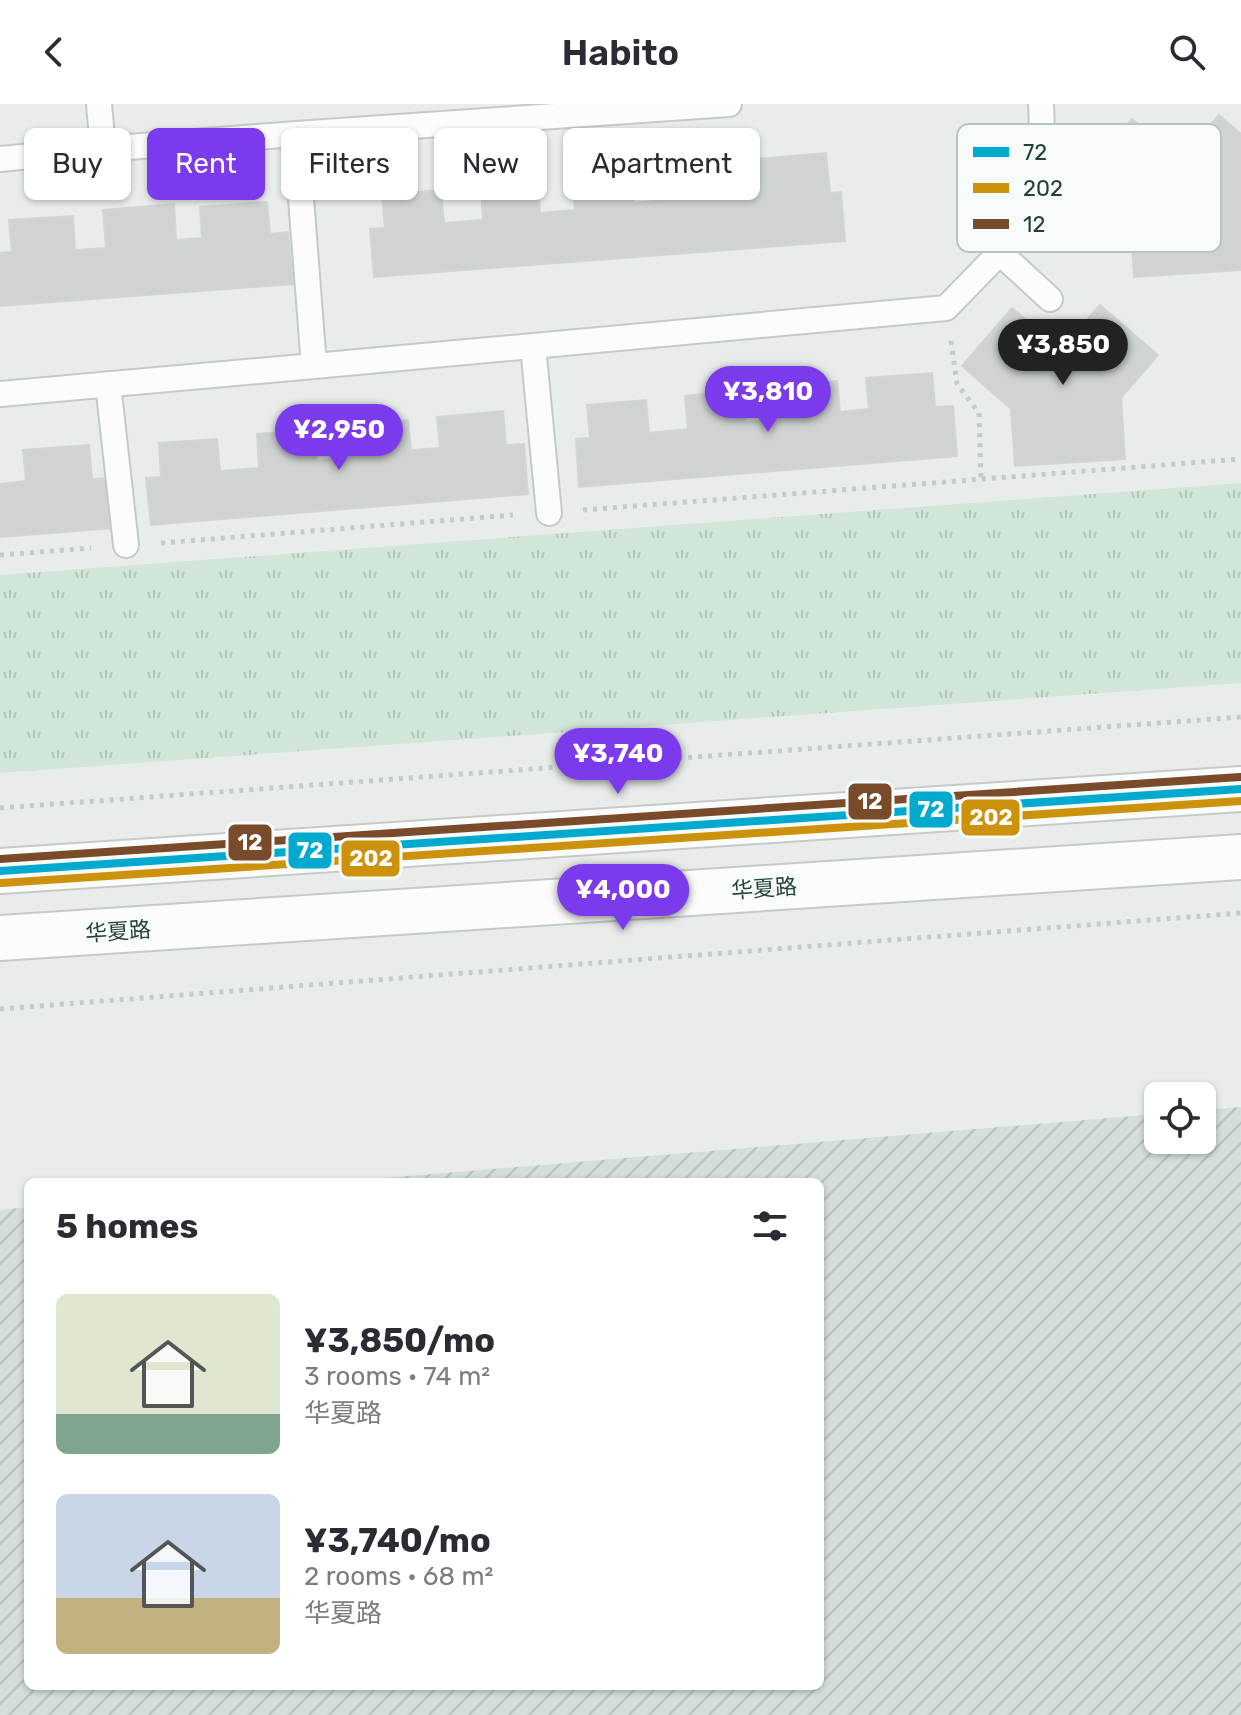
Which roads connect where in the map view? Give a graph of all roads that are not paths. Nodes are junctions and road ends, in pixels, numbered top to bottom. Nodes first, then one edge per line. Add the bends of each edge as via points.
1 (99, 104) edge
2 (729, 104) edge
3 (1041, 104) edge
4 (398, 116) edge
5 (1042, 124) edge
6 (101, 128) edge
7 (330, 128) edge
8 (281, 135) edge
9 (131, 147) edge
10 (24, 157) edge
11 (0, 159) edge
12 (301, 200) edge
13 (1000, 253) joint
14 (1050, 299) dead end
15 (533, 346) junction
16 (314, 366) junction
17 (108, 384) junction
18 (0, 394) edge
19 (549, 513) road end
20 (126, 545) road end
21 (1241, 789) edge
22 (1241, 857) edge
23 (0, 871) edge
24 (0, 938) edge

1 - 6 lane
2 - 4 lane
3 - 5 lane
4 - 7 lane
8 - 9 lane
10 - 11 lane
12 - 16 lane
13 - 14 lane
13 - 15 lane via 946,308
15 - 16 lane
15 - 19 lane
16 - 17 lane
17 - 18 lane
17 - 20 lane
21 - 23 street
22 - 24 street, 华夏路

